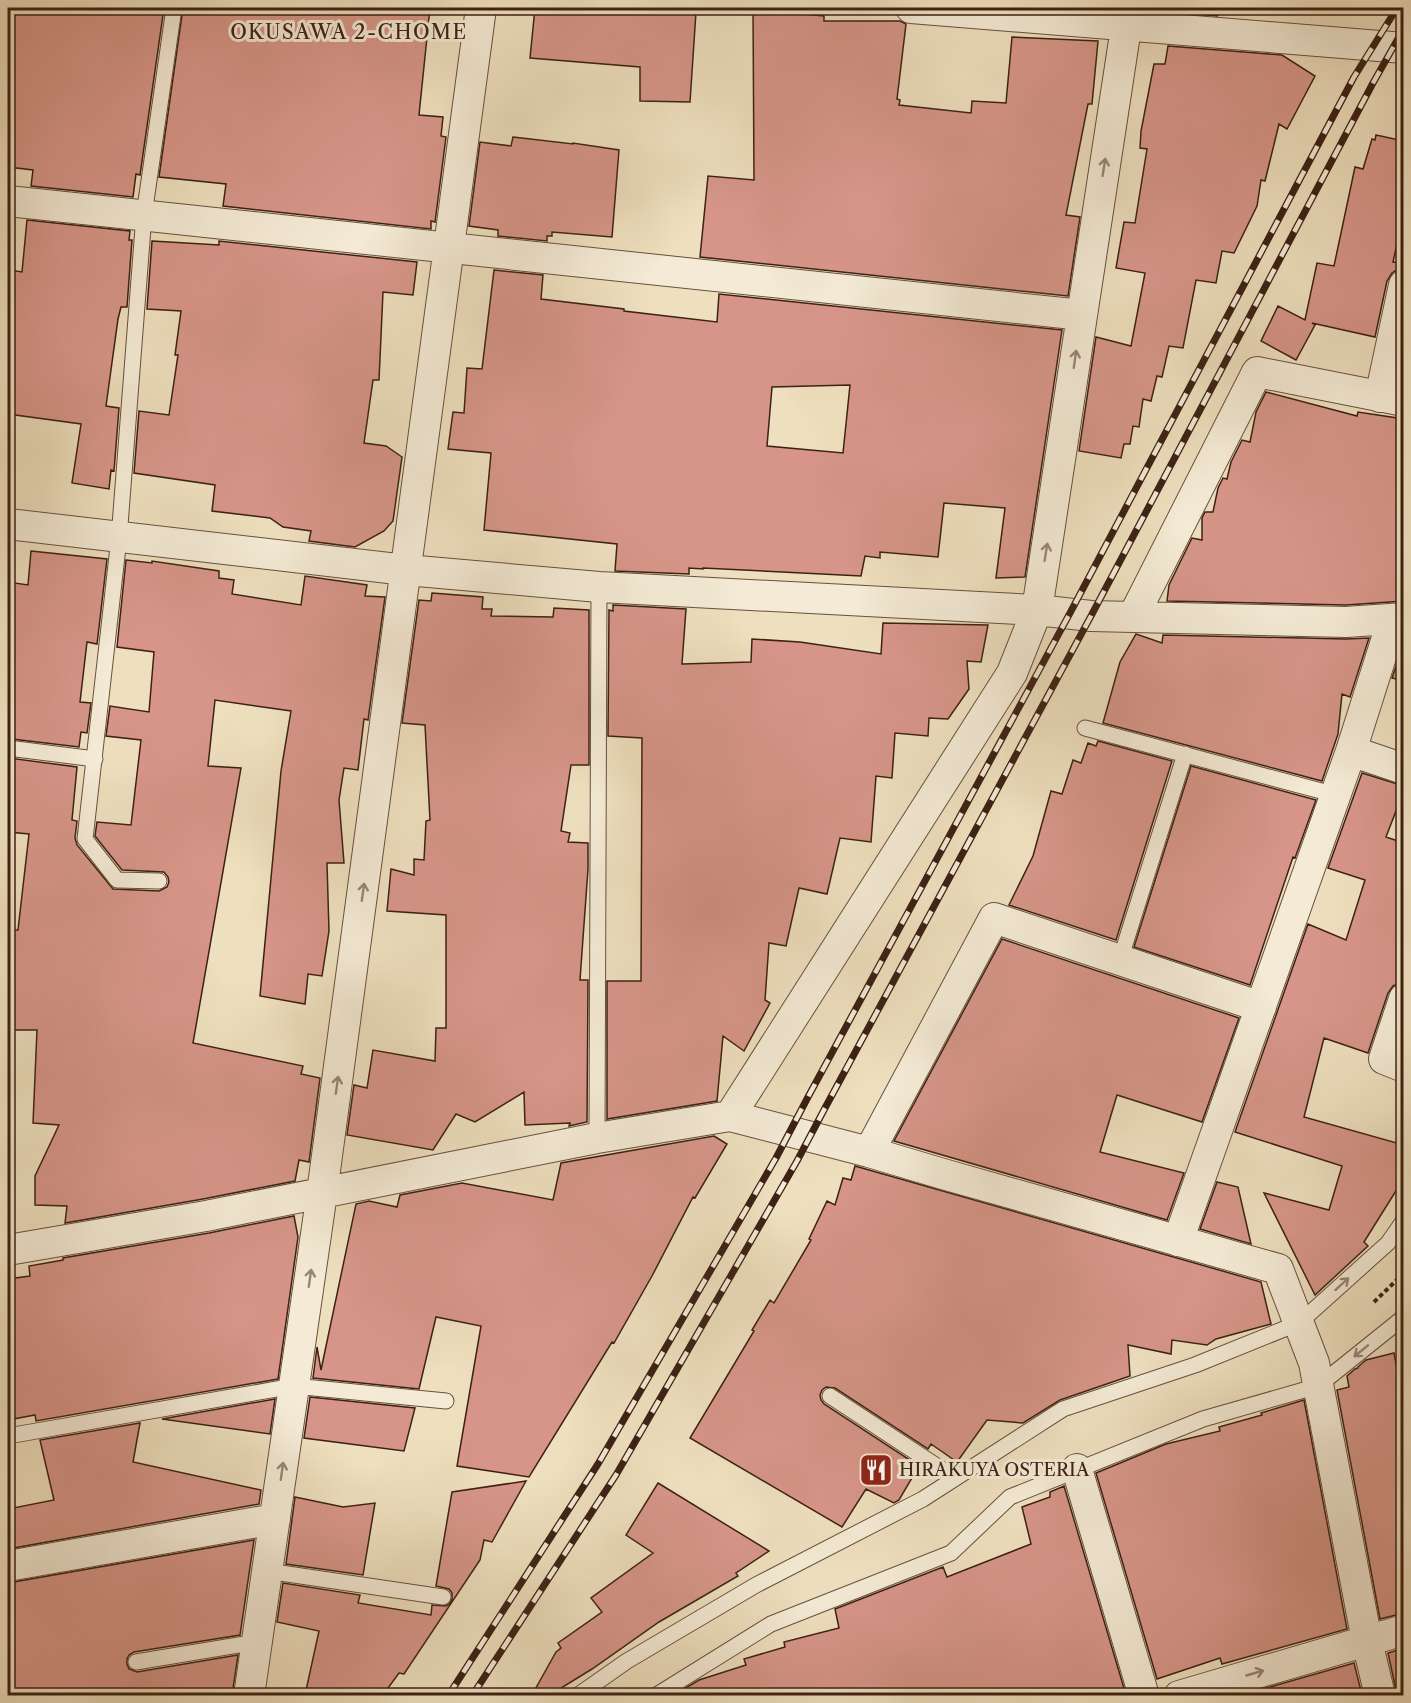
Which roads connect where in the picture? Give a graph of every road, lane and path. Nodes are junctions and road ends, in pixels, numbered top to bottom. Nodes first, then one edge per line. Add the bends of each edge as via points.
1 (174, 8) edge
2 (481, 8) edge
3 (911, 8) edge
4 (1127, 17) edge
5 (1404, 48) edge
6 (8, 201) edge
7 (144, 215) junction
8 (447, 247) junction
9 (1404, 285) edge
10 (1082, 315) junction
11 (1392, 399) edge
12 (8, 524) edge
13 (119, 538) junction
14 (406, 570) junction
15 (599, 586) junction
16 (1037, 610) junction
17 (1133, 616) junction
18 (1398, 619) edge
19 (1085, 728) dead end
20 (8, 748) edge
21 (1351, 751) junction
22 (1185, 754) junction
23 (95, 759) junction
24 (1404, 769) edge
25 (1336, 795) junction
26 (159, 881) dead end
27 (1120, 960) junction
28 (1404, 999) edge
29 (1261, 1007) junction
30 (1404, 1067) edge
31 (730, 1116) junction
32 (597, 1138) junction
33 (869, 1152) junction
34 (322, 1192) junction
35 (1404, 1220) edge
36 (1178, 1241) junction
37 (8, 1250) edge
38 (1404, 1317) edge
39 (1299, 1323) junction
40 (294, 1386) junction
41 (1318, 1386) junction
42 (830, 1396) dead end
43 (446, 1401) dead end
44 (8, 1436) edge
45 (1077, 1469) junction
46 (956, 1478) junction
47 (275, 1519) junction
48 (8, 1566) edge
49 (267, 1571) junction
50 (443, 1597) dead end
51 (1404, 1630) edge
52 (1367, 1641) junction
53 (257, 1642) junction
54 (136, 1662) dead end
55 (249, 1695) edge
56 (577, 1695) edge
57 (655, 1695) edge
58 (1144, 1695) edge
59 (1179, 1695) edge
60 (1380, 1695) edge

1 - 7 lane
2 - 8 street
3 - 4 street
4 - 5 street
10 -> 4 street
6 - 7 street
7 - 8 street
7 - 13 lane
8 - 10 street
8 - 14 street
9 - 11 street
16 -> 10 street
11 - 17 street via 1257,372
12 - 13 street
13 - 14 street
13 - 23 lane
14 - 15 street
34 -> 14 street
15 - 16 street
15 - 32 lane
16 - 17 street
16 - 31 street via 1012,673
17 - 18 street via 1346,622
18 - 21 street
19 - 22 lane
20 - 23 lane
21 - 24 street
21 - 25 street
22 - 25 lane
22 - 27 lane
23 - 26 lane via 85,839 117,880
25 - 29 street
27 - 29 street
27 - 33 street via 994,918
28 - 30 street via 1384,1059
29 - 36 street
31 - 32 street
31 - 33 street
32 - 34 street
33 - 36 street
34 - 37 street
40 -> 34 street
39 -> 35 lane via 1388,1243
36 - 39 street via 1278,1269
38 -> 41 lane
39 - 41 street
39 - 46 lane via 1195,1365 1063,1409
40 - 43 lane
40 - 44 lane
47 -> 40 street
41 - 45 lane via 1203,1419
41 - 52 street
42 - 46 lane
45 - 57 lane via 1010,1497 951,1553 771,1624
45 - 58 street
46 - 56 lane via 756,1585
47 - 48 street
47 - 49 street
49 - 50 lane
49 - 53 street
51 - 52 street
59 -> 52 street
52 - 60 street
53 - 54 lane
53 - 55 street

